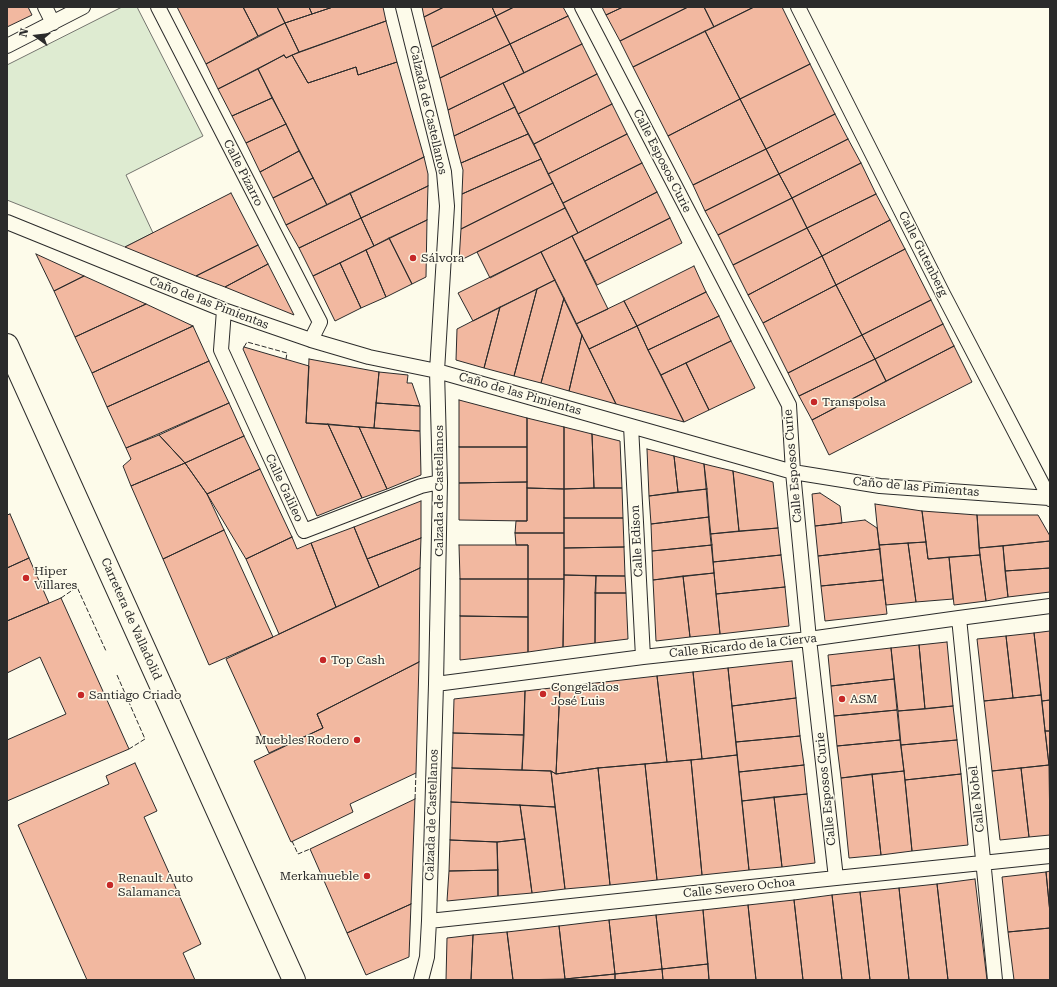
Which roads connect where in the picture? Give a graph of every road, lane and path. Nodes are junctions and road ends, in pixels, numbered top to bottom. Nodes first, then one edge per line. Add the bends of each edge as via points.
1 (45, 7) edge
2 (83, 7) edge
3 (158, 7) edge
4 (404, 7) edge
5 (582, 7) edge
6 (798, 7) edge
7 (53, 22) junction
8 (7, 46) edge
9 (7, 222) edge
10 (224, 310) junction
11 (312, 340) junction
12 (7, 345) edge
13 (437, 371) junction
14 (631, 426) junction
15 (793, 472) junction
16 (440, 482) junction
17 (1050, 499) edge
18 (1050, 606) edge
19 (959, 618) junction
20 (809, 639) junction
21 (643, 657) junction
22 (436, 684) junction
23 (1050, 856) edge
24 (983, 863) junction
25 (836, 878) junction
26 (429, 921) junction
27 (294, 980) edge
28 (421, 980) edge
29 (995, 980) edge

1 - 7 street
2 - 7 street
3 - 11 street, Calle Pizarro via 320,322
4 - 13 street, Calzada de Castellanos via 444,172 447,206
5 - 15 street, Calle Esposos Curie via 789,405
6 - 17 street, Calle Gutenberg
7 - 8 street
9 - 10 street, Caño de las Pimientas
10 - 11 street, Caño de las Pimientas
10 - 16 street, Calle Galileo via 221,350 304,531 421,486
11 - 13 street, Caño de las Pimientas
12 - 27 highway, Carretera de Valladolid
13 - 14 street, Caño de las Pimientas
13 - 16 street, Calzada de Castellanos
14 - 15 street, Caño de las Pimientas
14 - 21 street, Calle Edison
15 - 17 street, Caño de las Pimientas via 880,486
15 - 20 street, Calle Esposos Curie
16 - 22 street, Calzada de Castellanos
18 - 19 street, Calle Ricardo de la Cierva
19 - 20 street, Calle Ricardo de la Cierva
19 - 24 street, Calle Nobel
20 - 21 street, Calle Ricardo de la Cierva
20 - 25 street, Calle Esposos Curie
21 - 22 street, Calle Ricardo de la Cierva
22 - 26 street, Calzada de Castellanos
23 - 24 street, Calle Severo Ochoa
24 - 25 street, Calle Severo Ochoa
24 - 29 street, Calle Nobel
25 - 26 street, Calle Severo Ochoa
26 - 28 street, Calzada de Castellanos via 427,957

